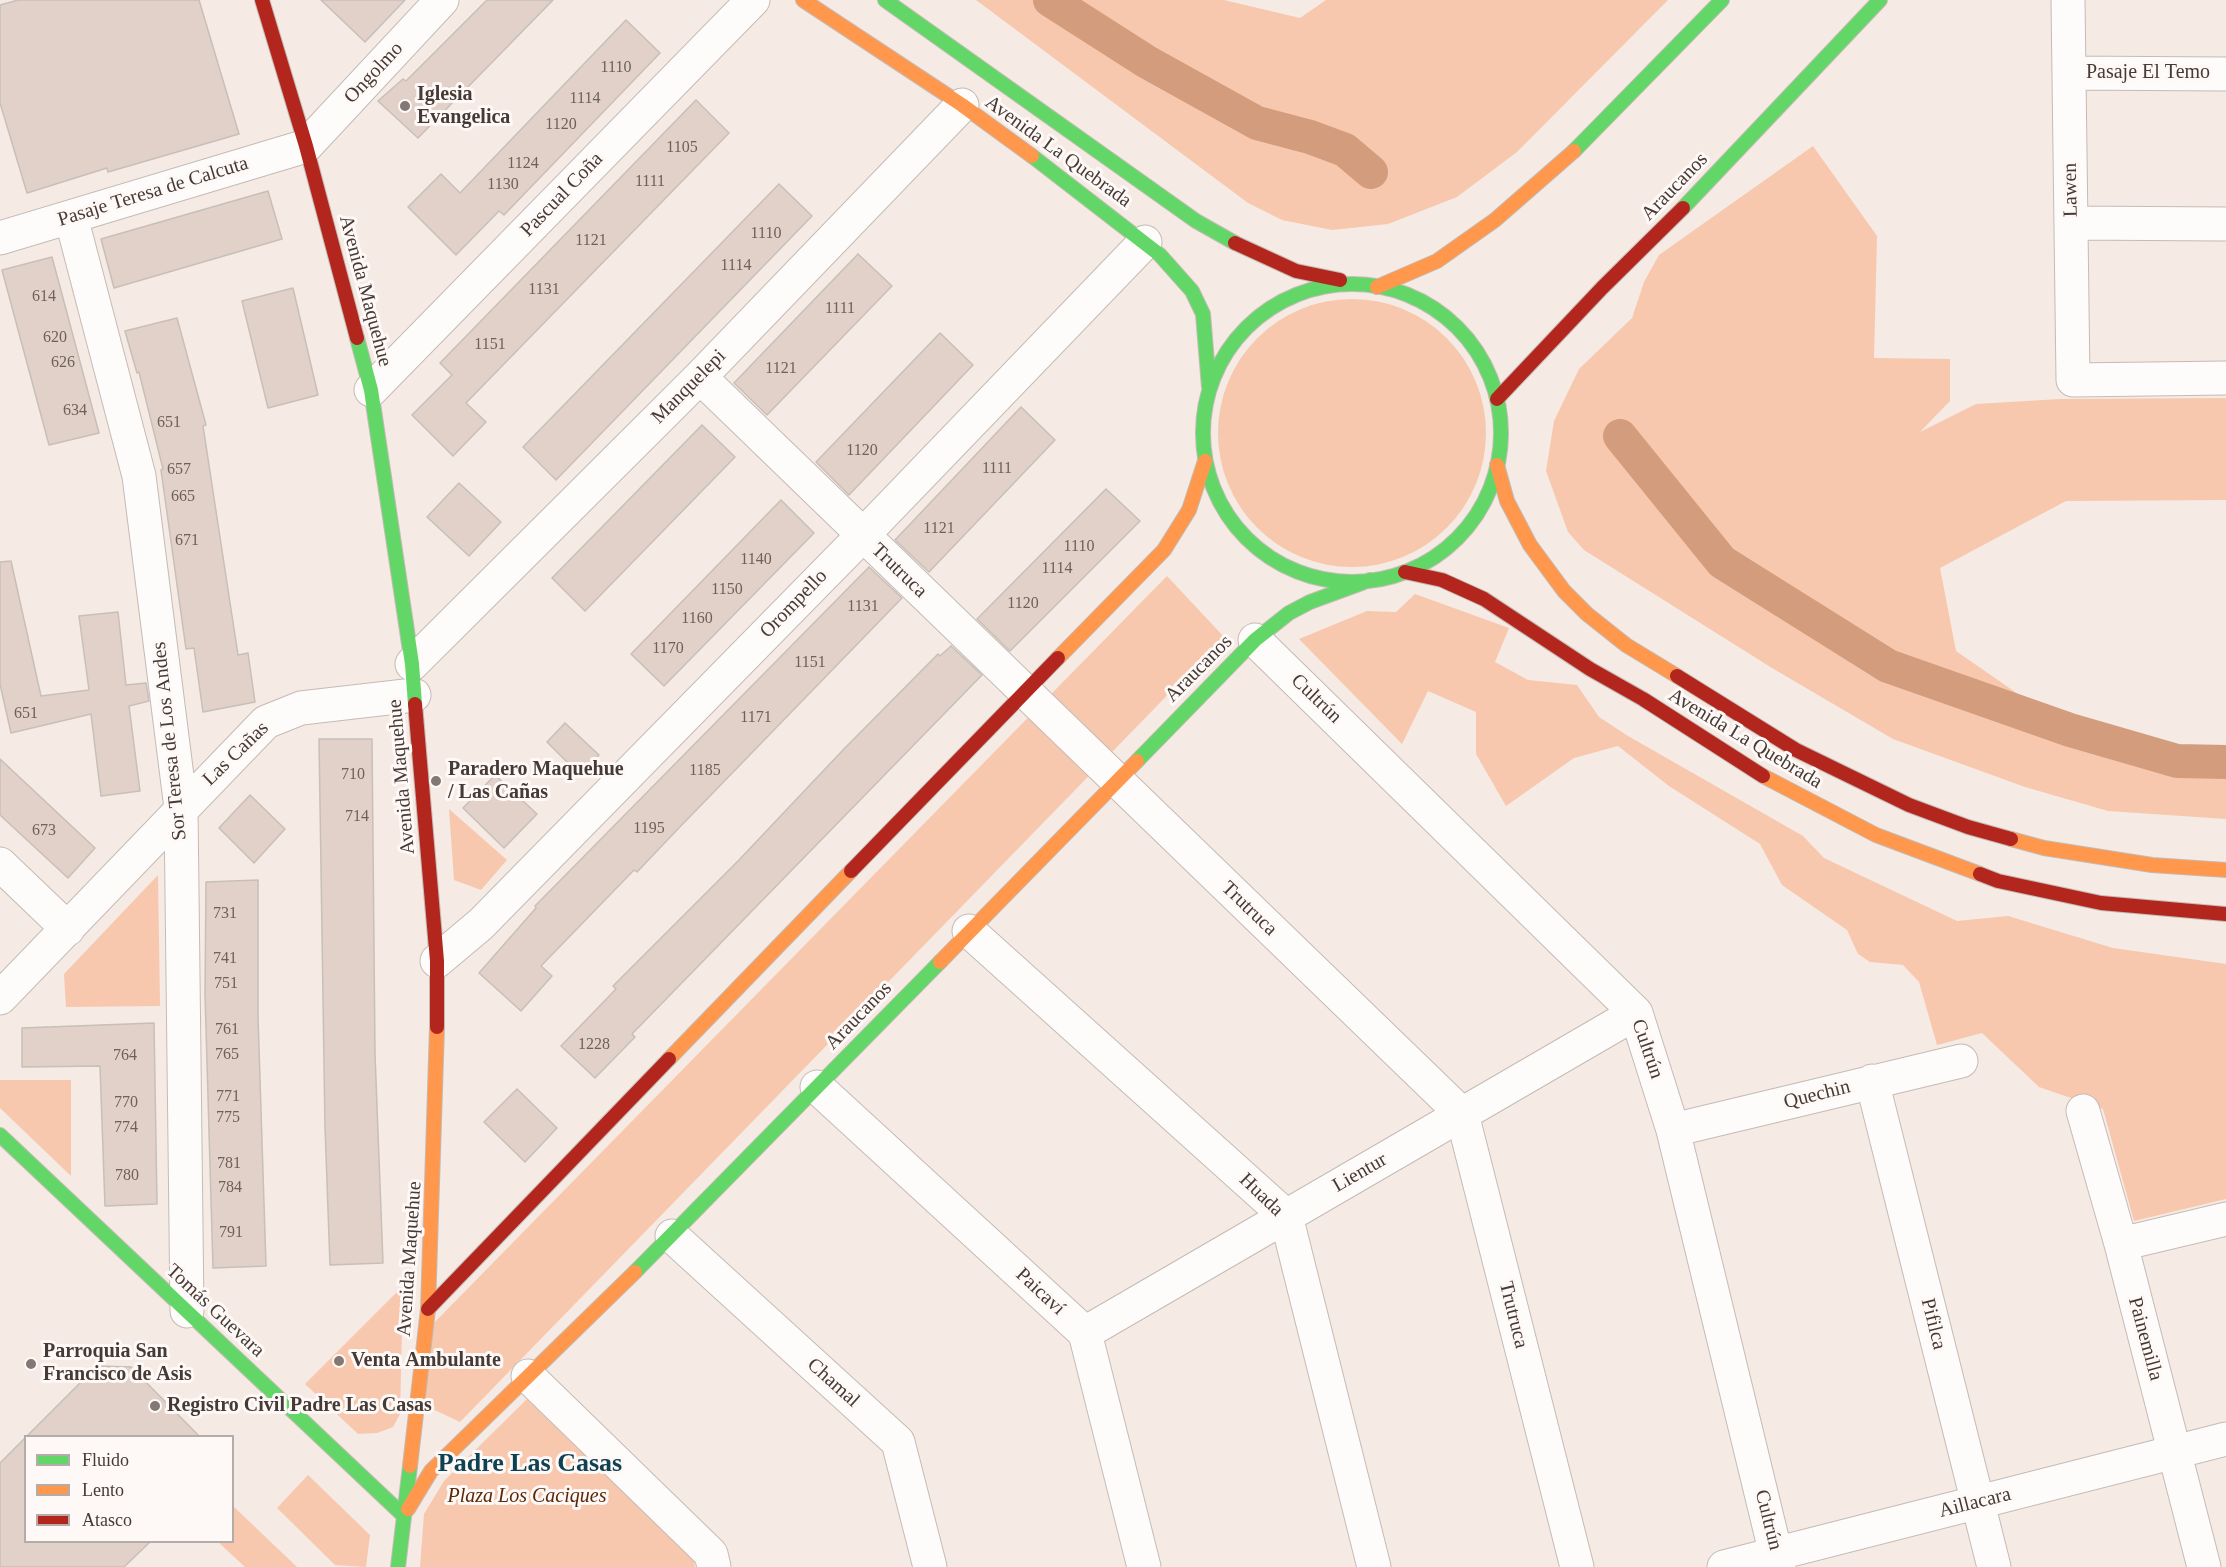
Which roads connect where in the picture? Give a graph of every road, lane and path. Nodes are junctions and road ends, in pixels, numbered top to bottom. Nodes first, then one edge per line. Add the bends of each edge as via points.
1 (262, 0) edge
2 (442, 0) edge
3 (753, 0) edge
4 (803, 0) edge
5 (885, 0) edge
6 (1722, 0) edge
7 (1880, 0) edge
8 (2068, 0) edge
9 (2069, 73) junction
10 (2226, 74) edge
11 (962, 105) junction
12 (306, 146) junction
13 (71, 217) junction
14 (2072, 223) junction
15 (2226, 225) edge
16 (0, 238) edge
17 (1145, 242) junction
18 (1362, 285) junction
19 (1377, 287) junction
20 (700, 377) junction
21 (2226, 378) edge
22 (371, 390) junction
23 (1209, 392) junction
24 (1497, 399) junction
25 (1205, 461) junction
26 (1497, 465) junction
27 (863, 535) junction
28 (1405, 572) junction
29 (1370, 580) junction
30 (1255, 640) junction
31 (413, 680) junction
32 (1024, 692) junction
33 (1116, 781) junction
34 (181, 808) junction
35 (0, 864) edge
36 (2226, 870) edge
37 (2226, 914) edge
38 (68, 929) junction
39 (969, 931) junction
40 (437, 961) junction
41 (0, 998) edge
42 (1636, 1013) junction
43 (1960, 1061) dead end
44 (1872, 1081) junction
45 (818, 1087) junction
46 (2083, 1111) dead end
47 (1462, 1114) junction
48 (1673, 1130) junction
49 (0, 1135) edge
50 (1286, 1216) junction
51 (2226, 1219) edge
52 (672, 1236) junction
53 (2121, 1244) junction
54 (428, 1309) junction
55 (187, 1311) junction
56 (1085, 1333) junction
57 (528, 1376) junction
58 (2226, 1440) edge
59 (2175, 1453) junction
60 (1977, 1503) junction
61 (404, 1516) junction
62 (1778, 1560) edge
63 (398, 1567) edge
64 (714, 1567) edge
65 (930, 1567) edge
66 (1144, 1567) edge
67 (1374, 1567) edge
68 (1577, 1567) edge
69 (1724, 1567) edge
70 (1994, 1567) edge
71 (2204, 1567) edge

1 - 12 main road, Avenida Maquehue
2 - 12 street, Ongolmo
3 - 22 street, Pascual Coña
4 - 11 main road, Avenida La Quebrada
5 - 18 main road, Avenida La Quebrada via 1196,221 1254,254 1296,271
6 - 19 main road via 1573,152 1496,220 1437,261
7 - 24 main road, Araucanos
8 - 9 street, Lawen
9 - 10 street, Pasaje El Temo
9 - 14 street, Lawen
11 - 17 main road, Avenida La Quebrada
11 - 20 street, Manquelepi
12 - 13 street, Pasaje Teresa de Calcuta
12 - 22 main road, Avenida Maquehue
13 - 16 street, Pasaje Teresa de Calcuta
13 - 34 street, Sor Teresa de Los Andes via 139,476
14 - 15 street
14 - 21 street, Lawen via 2073,380
17 - 23 main road, Avenida La Quebrada via 1192,291 1203,314
17 - 27 street, Orompello
18 - 19 main road
18 - 23 main road via 1314,289 1267,310 1234,342
19 - 24 main road via 1410,296 1451,322 1482,359
20 - 27 street, Trutruca
20 - 31 street, Manquelepi
22 - 31 main road, Avenida Maquehue
23 - 25 main road via 1203,433
24 - 26 main road via 1501,429
25 - 29 main road via 1233,523 1269,556 1312,576 1336,581
25 - 32 main road via 1189,510 1164,550
26 - 28 main road via 1473,520 1437,554
26 - 36 main road, Avenida La Quebrada via 1508,501 1530,545 1564,591 1587,614 1626,645 1796,750 1968,827 2055,850 2152,865
27 - 32 street, Trutruca
27 - 40 street, Orompello via 489,915
28 - 29 main road
28 - 37 main road, Avenida La Quebrada via 1442,580 1484,599 1774,783 1876,835 1998,881 2046,892 2152,910
29 - 30 main road, Araucanos via 1310,602
30 - 33 main road, Araucanos
30 - 42 street, Cultrún
31 - 34 street, Las Cañas via 278,715 256,730
31 - 40 main road, Avenida Maquehue
32 - 33 street, Trutruca
32 - 54 main road
33 - 39 main road, Araucanos
33 - 47 street, Trutruca
34 - 38 street, Las Cañas
34 - 55 street, Sor Teresa de Los Andes
35 - 38 street
38 - 41 street, Las Cañas
39 - 45 main road, Araucanos
39 - 50 street, Huada
40 - 54 main road, Avenida Maquehue via 435,1181
42 - 47 street, Lientur
42 - 48 street, Cultrún
43 - 44 street, Quechin
44 - 48 street, Quechin
44 - 60 street, Pifilca
45 - 52 main road, Araucanos
45 - 56 street, Paicaví
46 - 53 street, Painemilla
47 - 50 street, Lientur
47 - 68 street, Trutruca
48 - 62 street, Cultrún
49 - 55 main road, Tomás Guevara
50 - 56 street, Lientur
50 - 67 street, Huada
51 - 53 street
52 - 57 main road, Araucanos
52 - 65 street, Chamal via 898,1442
53 - 59 street, Painemilla
54 - 61 main road, Avenida Maquehue
55 - 61 main road, Tomás Guevara
56 - 66 street
57 - 61 main road, Araucanos via 431,1471
57 - 64 street via 711,1554
58 - 59 street, Aillacara
59 - 60 street, Aillacara
59 - 71 street, Painemilla
60 - 62 street, Aillacara
60 - 70 street, Pifilca
61 - 63 main road, Avenida Maquehue
62 - 69 street, Aillacara

